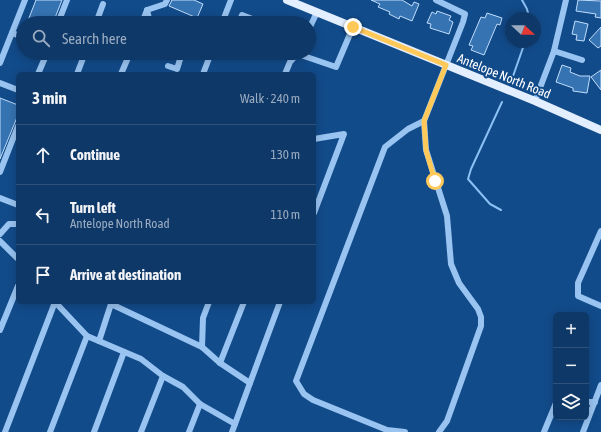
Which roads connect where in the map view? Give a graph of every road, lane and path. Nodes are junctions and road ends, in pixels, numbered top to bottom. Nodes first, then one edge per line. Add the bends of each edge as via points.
1 (25, 0) edge
2 (67, 0) edge
3 (167, 0) edge
4 (231, 0) edge
5 (287, 0) edge
6 (436, 0) edge
7 (566, 0) edge
8 (103, 4) dead end
9 (147, 10) junction
10 (316, 12) junction
11 (19, 16) edge
12 (61, 16) edge
13 (99, 16) edge
14 (145, 16) edge
15 (148, 16) edge
16 (225, 16) edge
17 (314, 16) edge
18 (16, 23) edge
19 (353, 27) junction
20 (12, 33) junction
21 (16, 34) edge
22 (554, 51) junction
23 (44, 60) edge
24 (82, 60) edge
25 (127, 60) edge
26 (180, 60) edge
27 (209, 60) edge
28 (292, 60) edge
29 (316, 60) edge
30 (582, 60) dead end
31 (0, 63) edge
32 (446, 65) junction
33 (168, 66) dead end
34 (39, 72) edge
35 (78, 72) edge
36 (122, 72) edge
37 (205, 72) edge
38 (286, 72) edge
39 (0, 83) edge
40 (16, 89) edge
41 (535, 101) junction
42 (424, 121) junction
43 (601, 130) edge
44 (16, 131) edge
45 (316, 139) edge
46 (0, 172) edge
47 (0, 198) edge
48 (16, 204) edge
49 (316, 208) edge
50 (16, 224) edge
51 (601, 231) edge
52 (0, 234) edge
53 (0, 241) edge
54 (16, 257) edge
55 (16, 291) edge
56 (54, 304) edge
57 (57, 304) edge
58 (111, 304) edge
59 (113, 304) edge
60 (208, 304) edge
61 (243, 304) edge
62 (279, 304) edge
63 (601, 306) edge
64 (0, 330) edge
65 (86, 336) junction
66 (99, 341) junction
67 (202, 347) junction
68 (124, 352) junction
69 (220, 363) junction
70 (163, 376) junction
71 (250, 383) junction
72 (601, 385) edge
73 (589, 402) edge
74 (595, 402) junction
75 (200, 404) junction
76 (553, 410) edge
77 (235, 424) junction
78 (5, 432) edge
79 (50, 432) edge
80 (94, 432) edge
81 (141, 432) edge
82 (189, 432) edge
83 (232, 432) edge
84 (406, 432) edge
85 (440, 432) edge
86 (544, 432) edge
87 (584, 432) edge

1 - 11 street
2 - 12 street
3 - 9 street via 165,4
4 - 16 street
5 - 10 main road, Antelope North Road
6 - 32 street via 465,14
7 - 22 street
8 - 13 street
9 - 14 street
9 - 15 street
10 - 17 street
10 - 19 main road, Antelope North Road
18 - 20 street
19 - 29 street via 336,67
19 - 32 main road, Antelope North Road
20 - 21 street
20 - 31 street
22 - 30 street
22 - 41 street
23 - 34 street
24 - 35 street
25 - 36 street
26 - 33 street via 177,69
27 - 37 street
28 - 38 street
32 - 41 main road, Antelope North Road
32 - 42 street
39 - 40 street
41 - 43 main road, Antelope North Road
42 - 84 street via 408,129 385,147 296,381 304,394 313,400 387,430
42 - 85 street via 426,150 447,216 451,264 459,283 478,309 481,326 447,421
44 - 46 street
45 - 49 street via 344,134
47 - 48 street
50 - 52 street via 9,224
51 - 63 street via 578,284 578,296
53 - 54 street
55 - 64 street
56 - 78 street
57 - 65 street
58 - 66 street
59 - 67 street
60 - 67 street via 203,318
61 - 69 street
62 - 71 street
65 - 66 street
65 - 79 street
66 - 68 street
67 - 69 street
68 - 70 street via 141,359
68 - 80 street
69 - 71 street
70 - 75 street via 183,388
70 - 81 street
71 - 77 street
72 - 74 street
73 - 74 street
74 - 87 street
75 - 77 street
75 - 82 street
76 - 86 street
77 - 83 street

